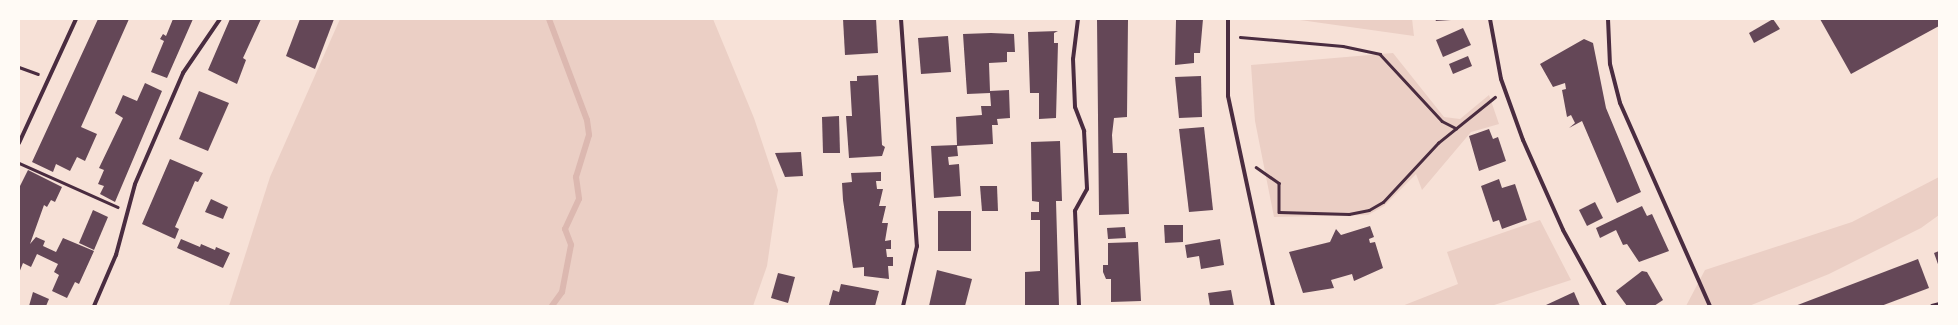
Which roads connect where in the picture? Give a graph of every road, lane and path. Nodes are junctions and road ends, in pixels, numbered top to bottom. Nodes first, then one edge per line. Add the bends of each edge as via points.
1 (76, 19) edge
2 (220, 19) edge
3 (901, 19) edge
4 (1078, 19) edge
5 (1228, 19) edge
6 (1490, 19) edge
7 (1608, 19) edge
8 (1227, 35) junction
9 (19, 67) edge
10 (51, 80) junction
11 (1505, 89) junction
12 (1456, 128) junction
13 (19, 143) edge
14 (1239, 159) junction
15 (19, 163) edge
16 (127, 212) junction
17 (1939, 304) edge
18 (94, 306) edge
19 (903, 306) edge
20 (1079, 306) edge
21 (1273, 306) edge
22 (1605, 306) edge
23 (1710, 306) edge
24 (1932, 306) edge

1 - 10 street
2 - 16 street via 183,73 134,184
3 - 19 street via 917,246
4 - 20 street via 1072,58 1075,107 1084,131 1087,189 1075,211
5 - 8 street
6 - 11 street
7 - 23 street via 1613,84
8 - 12 path via 1343,46 1380,54 1388,58 1442,121
8 - 14 street via 1228,96
9 - 10 path
10 - 13 street
11 - 12 path
11 - 22 street via 1523,140 1564,230
12 - 14 path via 1383,202 1370,210 1349,214 1279,212 1279,183
14 - 21 street
15 - 16 path
16 - 18 street via 116,255
17 - 24 street

